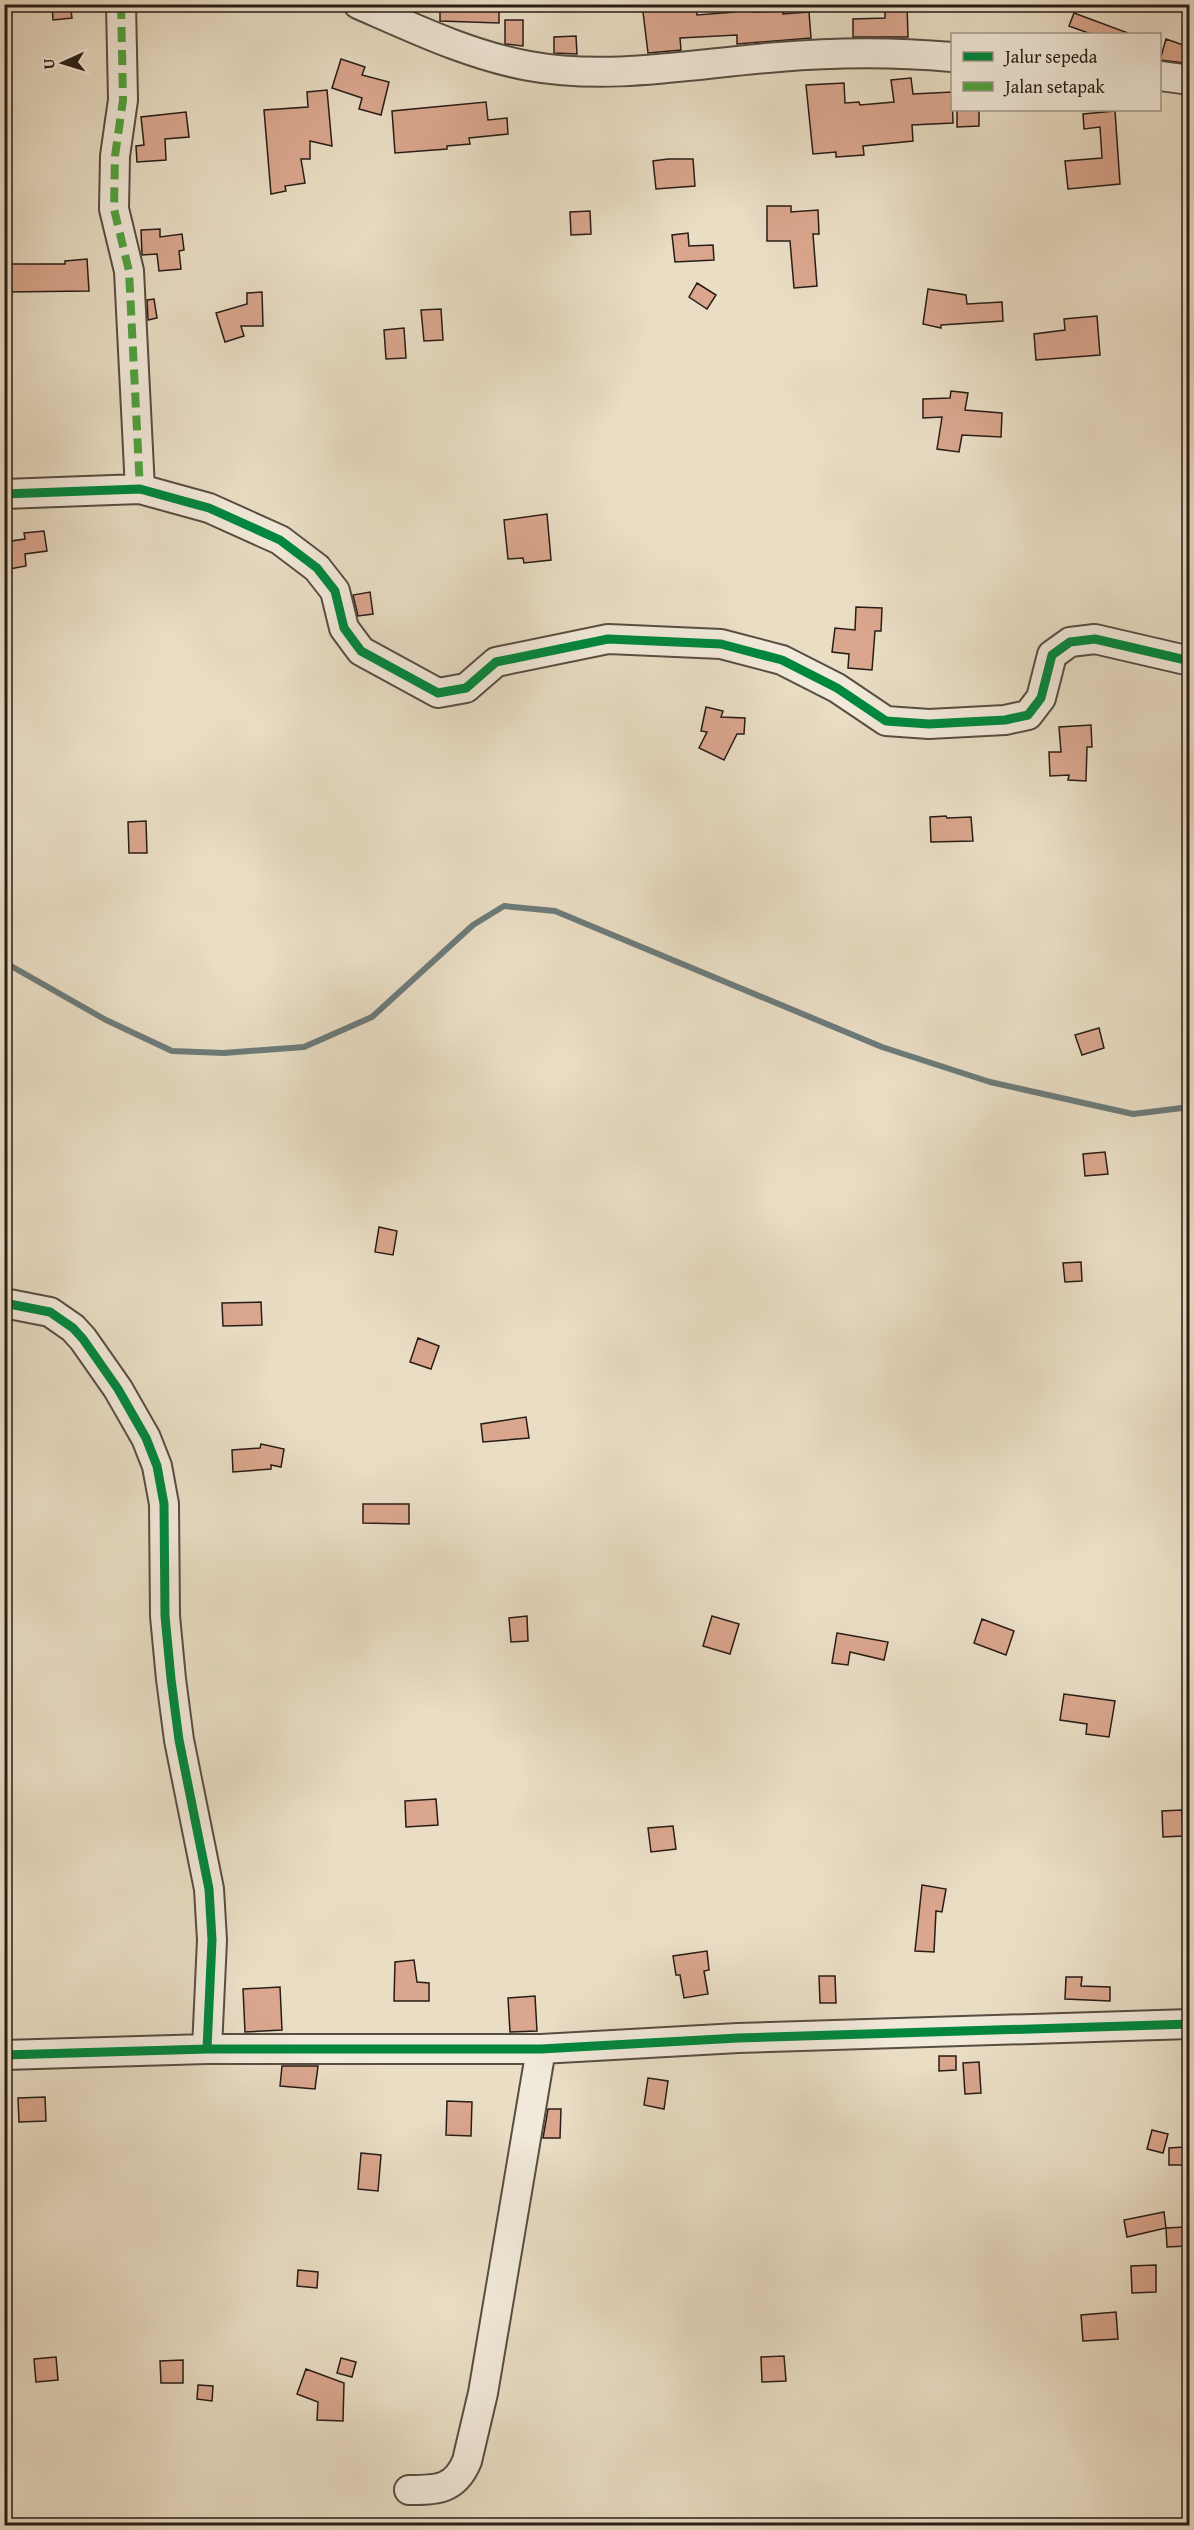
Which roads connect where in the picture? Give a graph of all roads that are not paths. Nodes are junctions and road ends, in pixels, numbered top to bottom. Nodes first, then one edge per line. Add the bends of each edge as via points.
1 (121, 4) edge
2 (358, 4) edge
3 (951, 57) edge
4 (1161, 76) edge
5 (1190, 80) edge
6 (140, 489) junction
7 (4, 494) edge
8 (1190, 662) edge
9 (4, 1303) edge
10 (1190, 2024) edge
11 (207, 2049) junction
12 (542, 2049) junction
13 (4, 2055) edge
14 (409, 2490) dead end

1 - 6 street via 123,100 115,156 114,209 129,271
2 - 3 street via 490,57 569,71 657,69 842,53
4 - 5 street
6 - 7 street
6 - 8 street via 209,508 280,540 317,567 335,591 344,628 362,651 438,693 466,688 496,662 608,639 721,644 782,660 837,688 886,721 929,724 1028,715 1041,698 1052,655 1070,642 1095,639
9 - 11 street via 50,1312 73,1328 118,1389 157,1466 164,1504 165,1616 171,1679 209,1889 212,1940
10 - 12 street via 749,2037
11 - 12 street
11 - 13 street
12 - 14 street via 485,2381 467,2461 452,2484

